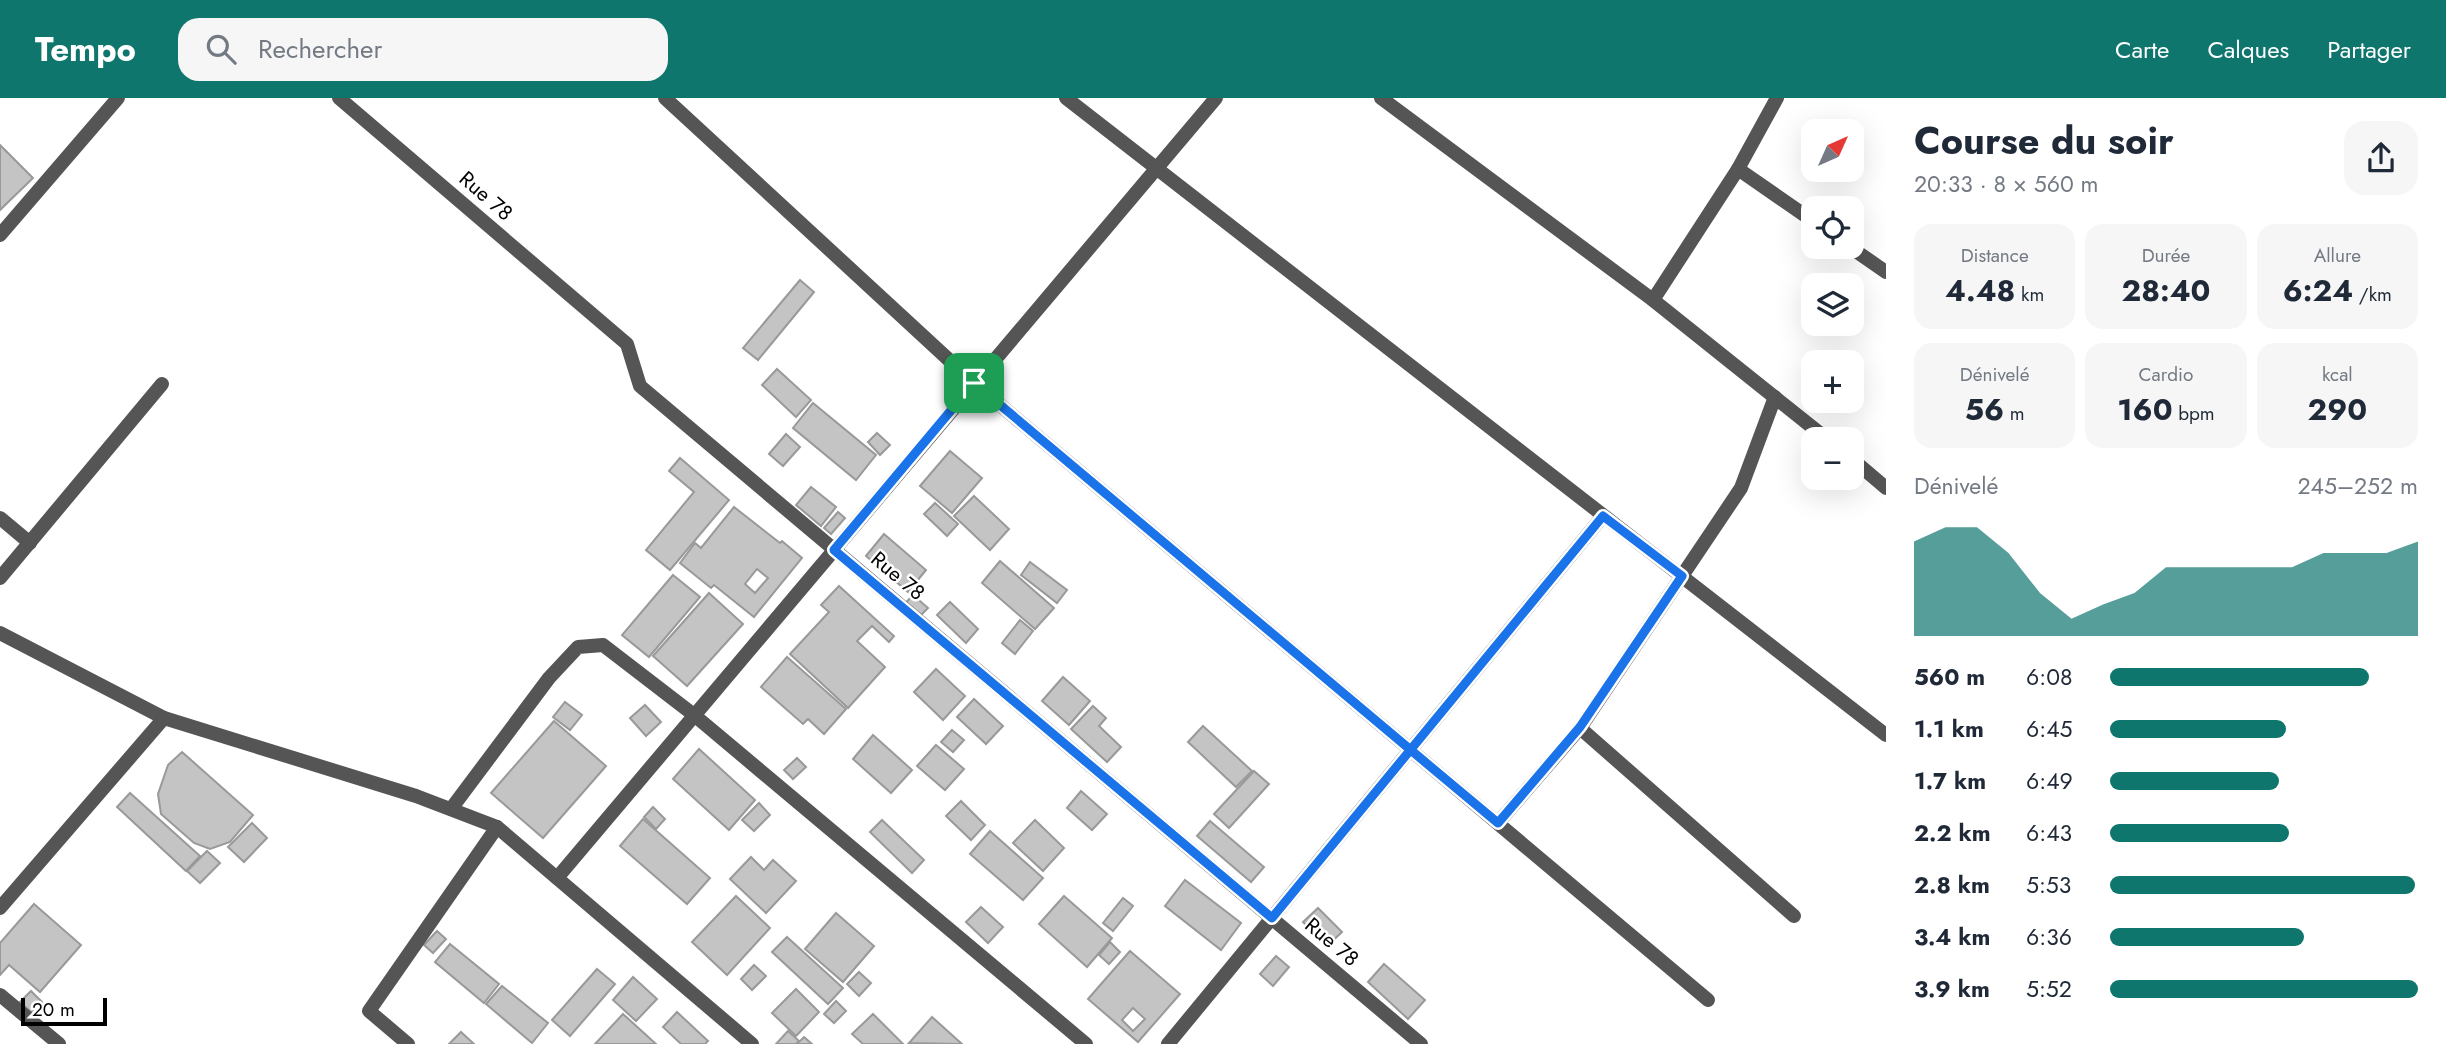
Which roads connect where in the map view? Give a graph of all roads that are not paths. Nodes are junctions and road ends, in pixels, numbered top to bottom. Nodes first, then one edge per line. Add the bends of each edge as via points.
1 (118, 98) edge
2 (339, 98) edge
3 (665, 98) edge
4 (1066, 98) edge
5 (1216, 98) edge
6 (1381, 98) edge
7 (1776, 98) edge
8 (1156, 168) junction
9 (1738, 169) junction
10 (1801, 213) edge
11 (0, 235) edge
12 (1864, 257) edge
13 (1886, 272) edge
14 (1653, 300) junction
15 (974, 383) junction
16 (162, 384) dead end
17 (1775, 397) junction
18 (1812, 427) edge
19 (1864, 470) edge
20 (1886, 488) edge
21 (1603, 516) junction
22 (0, 518) edge
23 (30, 543) junction
24 (834, 550) junction
25 (1682, 576) junction
26 (0, 578) edge
27 (0, 633) edge
28 (694, 715) junction
29 (164, 718) junction
30 (1580, 727) junction
31 (1886, 735) edge
32 (1410, 749) junction
33 (451, 809) junction
34 (1498, 823) junction
35 (497, 827) junction
36 (557, 878) junction
37 (0, 908) edge
38 (1794, 916) dead end
39 (1272, 918) junction
40 (1708, 1000) dead end
41 (3, 1002) edge
42 (59, 1044) edge
43 (408, 1044) edge
44 (752, 1044) edge
45 (1086, 1044) edge
46 (1168, 1044) edge
47 (1421, 1044) edge

1 - 11 street
2 - 24 street, Rue 78 via 627,344 640,386
3 - 15 street
4 - 8 street
5 - 8 street
6 - 14 street
7 - 9 street
8 - 15 street
8 - 21 street
9 - 10 street
9 - 14 street
12 - 13 street
14 - 17 street
15 - 24 street
15 - 32 street
16 - 23 street
17 - 18 street
17 - 25 street via 1741,488
19 - 20 street
21 - 25 street
21 - 32 street
22 - 23 street
23 - 26 street
24 - 28 street
24 - 39 street, Rue 78
25 - 30 street
25 - 31 street
27 - 29 street
28 - 33 street via 603,645 578,647 549,678
28 - 36 street
28 - 45 street
29 - 33 street
29 - 37 street
30 - 34 street
30 - 38 street
32 - 34 street
32 - 39 street
33 - 35 street
34 - 40 street
35 - 36 street
35 - 43 street via 369,1011
36 - 44 street
39 - 46 street
39 - 47 street, Rue 78
41 - 42 street

